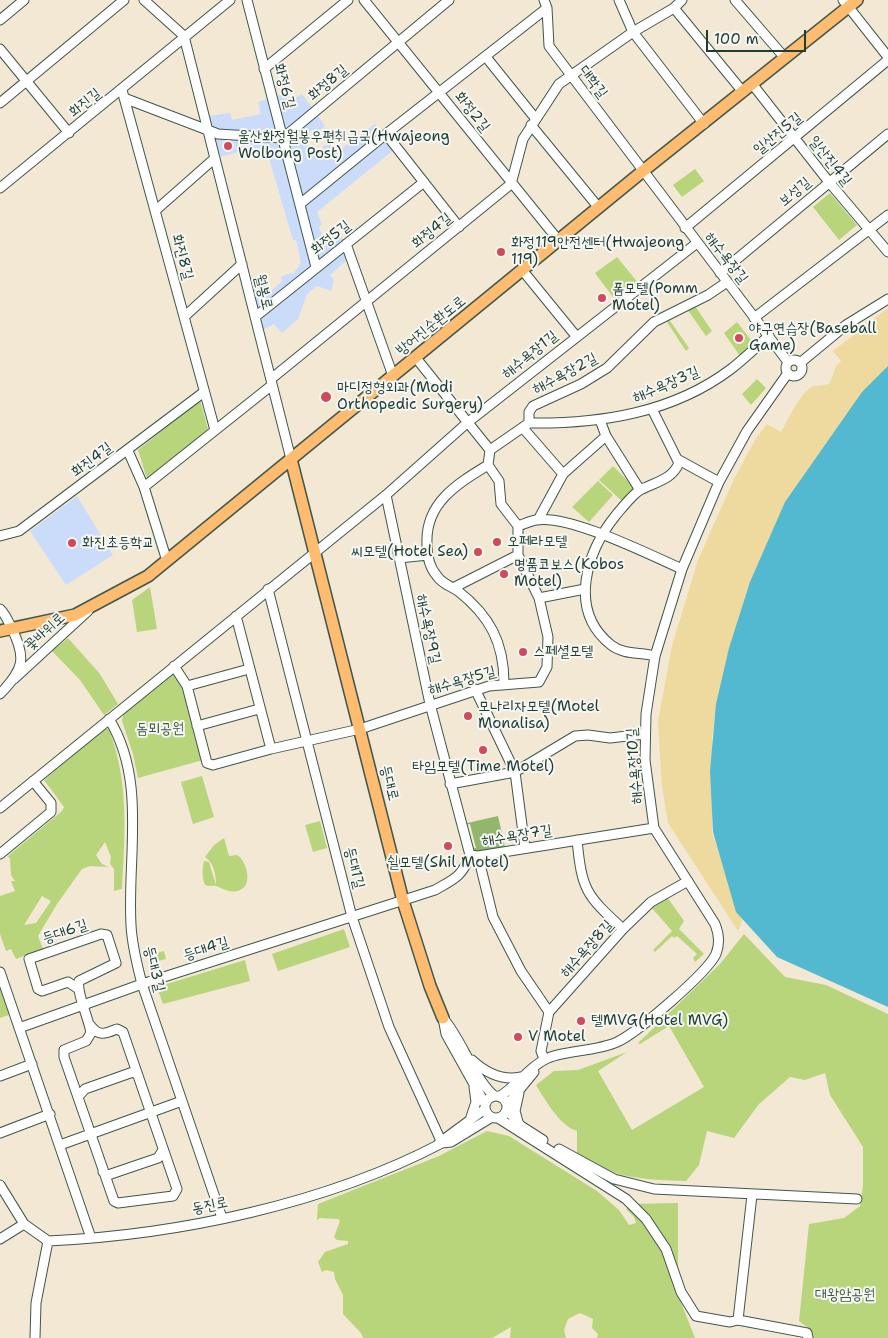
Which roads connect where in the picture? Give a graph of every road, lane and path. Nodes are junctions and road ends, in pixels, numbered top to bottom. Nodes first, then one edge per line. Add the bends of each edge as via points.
1 (24, 0) edge
2 (124, 0) edge
3 (144, 0) edge
4 (230, 0) edge
5 (247, 0) edge
6 (348, 0) edge
7 (364, 0) edge
8 (449, 0) edge
9 (619, 0) edge
10 (682, 0) edge
11 (735, 0) edge
12 (850, 2) edge
13 (546, 4) edge
14 (674, 8) junction
15 (0, 20) edge
16 (633, 32) junction
17 (184, 36) junction
18 (398, 43) junction
19 (0, 49) edge
20 (486, 57) junction
21 (785, 58) junction
22 (888, 59) edge
23 (264, 69) junction
24 (571, 76) junction
25 (27, 82) junction
26 (753, 85) junction
27 (743, 92) junction
28 (123, 94) junction
29 (439, 94) junction
30 (0, 103) edge
31 (533, 121) junction
32 (704, 124) junction
33 (208, 131) junction
34 (69, 133) junction
35 (386, 134) junction
36 (888, 134) edge
37 (283, 138) junction
38 (794, 138) junction
39 (215, 158) junction
40 (643, 171) junction
41 (424, 182) junction
42 (512, 182) junction
43 (829, 182) junction
44 (0, 188) edge
45 (300, 204) junction
46 (599, 208) junction
47 (155, 211) junction
48 (888, 215) edge
49 (459, 227) junction
50 (685, 228) junction
51 (869, 229) junction
52 (559, 241) junction
53 (696, 243) junction
54 (346, 244) junction
55 (888, 252) edge
56 (242, 264) junction
57 (316, 267) junction
58 (523, 271) junction
59 (720, 273) junction
60 (727, 282) junction
61 (888, 299) edge
62 (367, 302) junction
63 (184, 317) junction
64 (255, 317) junction
65 (754, 318) junction
66 (576, 336) junction
67 (769, 336) junction
68 (416, 358) junction
69 (788, 362) junction
70 (800, 363) junction
71 (788, 373) junction
72 (394, 376) junction
73 (272, 382) junction
74 (204, 392) junction
75 (652, 409) junction
76 (600, 420) junction
77 (467, 423) junction
78 (526, 425) junction
79 (215, 430) junction
80 (606, 436) junction
81 (128, 450) junction
82 (490, 450) junction
83 (291, 459) junction
84 (677, 459) junction
85 (488, 465) junction
86 (563, 474) junction
87 (719, 482) junction
88 (144, 487) junction
89 (640, 490) junction
90 (386, 496) junction
91 (538, 520) junction
92 (518, 526) junction
93 (602, 534) junction
94 (0, 536) edge
95 (316, 552) junction
96 (428, 555) junction
97 (518, 555) junction
98 (399, 558) junction
99 (167, 561) junction
100 (682, 569) junction
101 (453, 588) junction
102 (268, 589) junction
103 (585, 589) junction
104 (539, 598) junction
105 (95, 605) junction
106 (0, 609) edge
107 (236, 616) junction
108 (12, 629) junction
109 (0, 631) edge
110 (655, 656) junction
111 (174, 666) junction
112 (249, 669) junction
113 (14, 679) junction
114 (504, 683) junction
115 (187, 686) junction
116 (475, 689) junction
117 (0, 694) edge
118 (430, 704) junction
119 (258, 709) junction
120 (109, 719) junction
121 (197, 726) junction
122 (360, 729) junction
123 (645, 734) junction
124 (308, 741) junction
125 (270, 749) junction
126 (516, 772) junction
127 (33, 781) junction
128 (450, 784) junction
129 (0, 808) edge
130 (654, 828) junction
131 (577, 840) junction
132 (525, 848) junction
133 (0, 854) edge
134 (474, 856) junction
135 (688, 881) junction
136 (403, 901) junction
137 (352, 917) junction
138 (623, 929) junction
139 (0, 972) edge
140 (142, 984) junction
141 (78, 988) junction
142 (84, 1005) junction
143 (549, 1012) junction
144 (443, 1018) junction
145 (90, 1025) junction
146 (19, 1028) junction
147 (467, 1056) junction
148 (541, 1062) junction
149 (32, 1064) junction
150 (138, 1075) junction
151 (0, 1076) edge
152 (522, 1081) junction
153 (473, 1086) junction
154 (497, 1096) junction
155 (78, 1098) junction
156 (182, 1101) junction
157 (485, 1106) junction
158 (507, 1107) junction
159 (150, 1113) junction
160 (50, 1114) junction
161 (495, 1118) junction
162 (467, 1124) junction
163 (520, 1126) junction
164 (0, 1133) edge
165 (91, 1134) junction
166 (60, 1144) junction
167 (440, 1144) junction
168 (163, 1150) junction
169 (103, 1172) junction
170 (0, 1185) edge
171 (752, 1195) junction
172 (857, 1199) dead end
173 (222, 1218) junction
174 (24, 1224) junction
175 (91, 1238) junction
176 (0, 1239) edge
177 (48, 1241) junction
178 (738, 1320) junction
179 (35, 1338) edge
180 (808, 1338) edge

1 - 15 street
2 - 25 street
3 - 17 street
4 - 17 street, 화진길
5 - 23 street, 화정6길
6 - 23 street
7 - 18 street, 화정2길
8 - 18 street, 화정8길
9 - 16 street
10 - 14 street
11 - 21 street
12 - 21 main road, 방어진순환도로
12 - 22 street
13 - 20 street
13 - 24 street, 대학길 via 549,46
14 - 16 street
14 - 27 street
16 - 24 street
16 - 32 street
17 - 28 street, 화진길
17 - 33 street, 월봉로
18 - 29 street, 화정2길
18 - 37 street, 화정8길
19 - 25 street
20 - 29 street
20 - 31 street
21 - 26 main road, 방어진순환도로
22 - 38 street, 일산진5길
23 - 37 street, 화정6길
24 - 31 street via 559,84
24 - 40 street, 대학길
25 - 30 street
25 - 34 street
26 - 27 main road, 방어진순환도로
26 - 38 street, 일산진4길
27 - 32 main road, 방어진순환도로
28 - 33 street
28 - 34 street, 화진길
28 - 47 street, 화진8길
29 - 35 street
29 - 42 street, 화정2길
31 - 42 street via 523,139
31 - 46 street
32 - 40 main road, 방어진순환도로
33 - 37 street
33 - 39 street, 월봉로
34 - 44 street, 화진길
35 - 41 street
35 - 45 street
36 - 43 street, 보성길
37 - 45 street, 화정6길
38 - 43 street, 일산진4길
38 - 50 street, 일산진5길
39 - 47 street
39 - 56 street, 월봉로
40 - 46 main road, 방어진순환도로
40 - 50 street, 해수욕장길
41 - 49 street
41 - 54 street, 화정5길
42 - 49 street, 화정4길
42 - 52 street, 화정2길
43 - 51 street, 일산진4길
43 - 59 street, 보성길
45 - 57 street, 화정6길
46 - 52 main road, 방어진순환도로
47 - 63 street, 화진8길
48 - 51 street
49 - 62 street, 화정4길
50 - 53 street, 해수욕장길
51 - 55 street, 일산진4길
51 - 65 street
52 - 58 main road, 방어진순환도로
53 - 59 street, 해수욕장길
53 - 66 street, 해수욕장1길
54 - 57 street, 화정5길
54 - 62 street
56 - 63 street
56 - 64 street, 월봉로
57 - 64 street, 화정5길
58 - 66 street
58 - 68 main road, 방어진순환도로
59 - 60 street, 해수욕장길
60 - 65 street, 해수욕장길
60 - 78 street, 해수욕장2길 via 654,322 607,368 533,406
61 - 70 street via 846,325
62 - 72 street
62 - 73 street, 화정4길
63 - 74 street, 화진8길
64 - 73 street, 월봉로
65 - 67 street, 해수욕장길
66 - 77 street, 해수욕장1길
67 - 69 street, 해수욕장길
67 - 75 street, 해수욕장3길 via 730,370 690,393
68 - 72 main road, 방어진순환도로
68 - 77 street
69 - 70 street
69 - 71 street
70 - 71 street via 800,373 795,376
71 - 87 street, 해수욕장10길 via 761,409
72 - 83 main road, 방어진순환도로
73 - 79 street, 화정4길
73 - 83 street, 월봉로
74 - 79 street, 화진8길
74 - 81 street
75 - 76 street, 해수욕장3길
75 - 84 street
76 - 78 street, 해수욕장3길
76 - 80 street
77 - 82 street
77 - 90 street, 해수욕장1길
78 - 82 street, 해수욕장2길
78 - 86 street
79 - 88 street, 화정4길
80 - 86 street
80 - 89 street
81 - 88 street, 화진4길
81 - 94 street, 화진4길 via 19,531
82 - 85 street
83 - 95 main road, 등대로
83 - 99 main road, 방어진순환도로
84 - 87 street
84 - 89 street via 679,462 671,474
85 - 92 street via 499,482 501,504
85 - 96 street via 447,492 439,503 431,515 426,533
86 - 91 street
87 - 100 street, 해수욕장10길
88 - 99 street, 화진4길
89 - 93 street
90 - 95 street, 해수욕장1길
90 - 98 street, 해수욕장9길
91 - 92 street
91 - 93 street via 563,522
92 - 97 street, 해수욕장5길
93 - 100 street
93 - 103 street via 585,576
95 - 102 street
95 - 122 main road, 등대로
96 - 98 street
96 - 101 street via 437,578
97 - 101 street
97 - 104 street, 해수욕장5길
98 - 118 street, 해수욕장9길
99 - 105 main road, 방어진순환도로 via 148,576
100 - 110 street, 해수욕장10길
101 - 114 street via 479,611 496,636 504,661
102 - 107 street
102 - 124 street, 등대1길
103 - 104 street
103 - 110 street via 588,611 602,637 623,651
104 - 114 street, 해수욕장5길 via 548,637 547,667 539,682
105 - 108 main road, 방어진순환도로 via 75,615
105 - 113 street, 꽃바위로
106 - 108 street, 꽃바위로
107 - 111 street
107 - 112 street
108 - 109 main road, 방어진순환도로
108 - 113 street, 꽃바위로 via 22,650
110 - 123 street, 해수욕장10길
111 - 115 street
111 - 120 street
112 - 115 street
112 - 119 street
113 - 117 street, 꽃바위로
114 - 116 street, 해수욕장5길
115 - 121 street
116 - 118 street, 해수욕장5길
116 - 126 street
118 - 122 street, 해수욕장5길
118 - 128 street, 해수욕장9길
119 - 121 street
119 - 125 street
120 - 127 street
120 - 140 street, 등대3길 via 126,755 130,777 131,925
121 - 125 street, 해수욕장5길 via 208,764
122 - 124 street, 해수욕장5길
122 - 136 main road, 등대로
123 - 126 street via 610,738 575,736
123 - 130 street, 해수욕장10길
124 - 125 street, 해수욕장5길
124 - 137 street, 등대1길
126 - 128 street
126 - 132 street
127 - 129 street
127 - 133 street via 51,803 51,812
128 - 134 street, 해수욕장9길
130 - 131 street, 해수욕장7길
130 - 135 street, 해수욕장10길
131 - 132 street, 해수욕장7길
131 - 138 street via 580,876 588,892
132 - 134 street, 해수욕장7길
134 - 136 street, 해수욕장7길 via 456,879
134 - 143 street, 해수욕장9길 via 493,918 521,972
135 - 138 street, 해수욕장8길 via 651,902
135 - 148 street, 해수욕장10길 via 719,933 715,955 708,966 640,1028 617,1042
136 - 137 street, 등대4길
136 - 144 main road, 등대로
137 - 140 street, 등대4길
137 - 167 street, 등대1길 via 389,1027
138 - 143 street, 해수욕장8길
139 - 146 street
140 - 142 street, 등대4길
140 - 156 street, 등대3길
141 - 141 street, 등대6길 via 83,977 116,963 106,935 29,959 38,990 68,982
141 - 142 street
142 - 145 street
142 - 146 street, 등대4길
143 - 148 street
144 - 147 street via 456,1033
144 - 153 street via 446,1034
145 - 150 street via 102,1035 120,1030
145 - 155 street via 88,1039 67,1048 63,1054
146 - 149 street
147 - 152 street via 492,1074
147 - 154 street via 477,1076
148 - 152 street
149 - 151 street
149 - 160 street
150 - 155 street via 133,1072 85,1088
150 - 159 street
152 - 154 street
152 - 158 street
152 - 163 street via 515,1111
153 - 157 street
153 - 162 street via 476,1102
154 - 157 street
154 - 158 street
155 - 165 street
156 - 159 street
156 - 173 street, 등대3길
157 - 161 street
157 - 162 street
158 - 161 street
158 - 163 street
159 - 165 street
159 - 168 street
160 - 164 street
160 - 166 street
161 - 167 street via 451,1142
161 - 178 street via 626,1199 646,1219 666,1248 681,1292 696,1316 730,1322
162 - 167 street
163 - 171 street via 614,1179 654,1188
165 - 166 street
165 - 169 street
166 - 175 street
167 - 173 street, 동진로 via 325,1191
168 - 169 street via 158,1158 108,1175
168 - 169 street via 177,1189 173,1196 118,1203 112,1198
170 - 174 street
171 - 172 street
171 - 178 street
173 - 175 street, 동진로
174 - 176 street
174 - 177 street
175 - 177 street, 동진로
177 - 179 street via 36,1303
178 - 180 street via 806,1333

